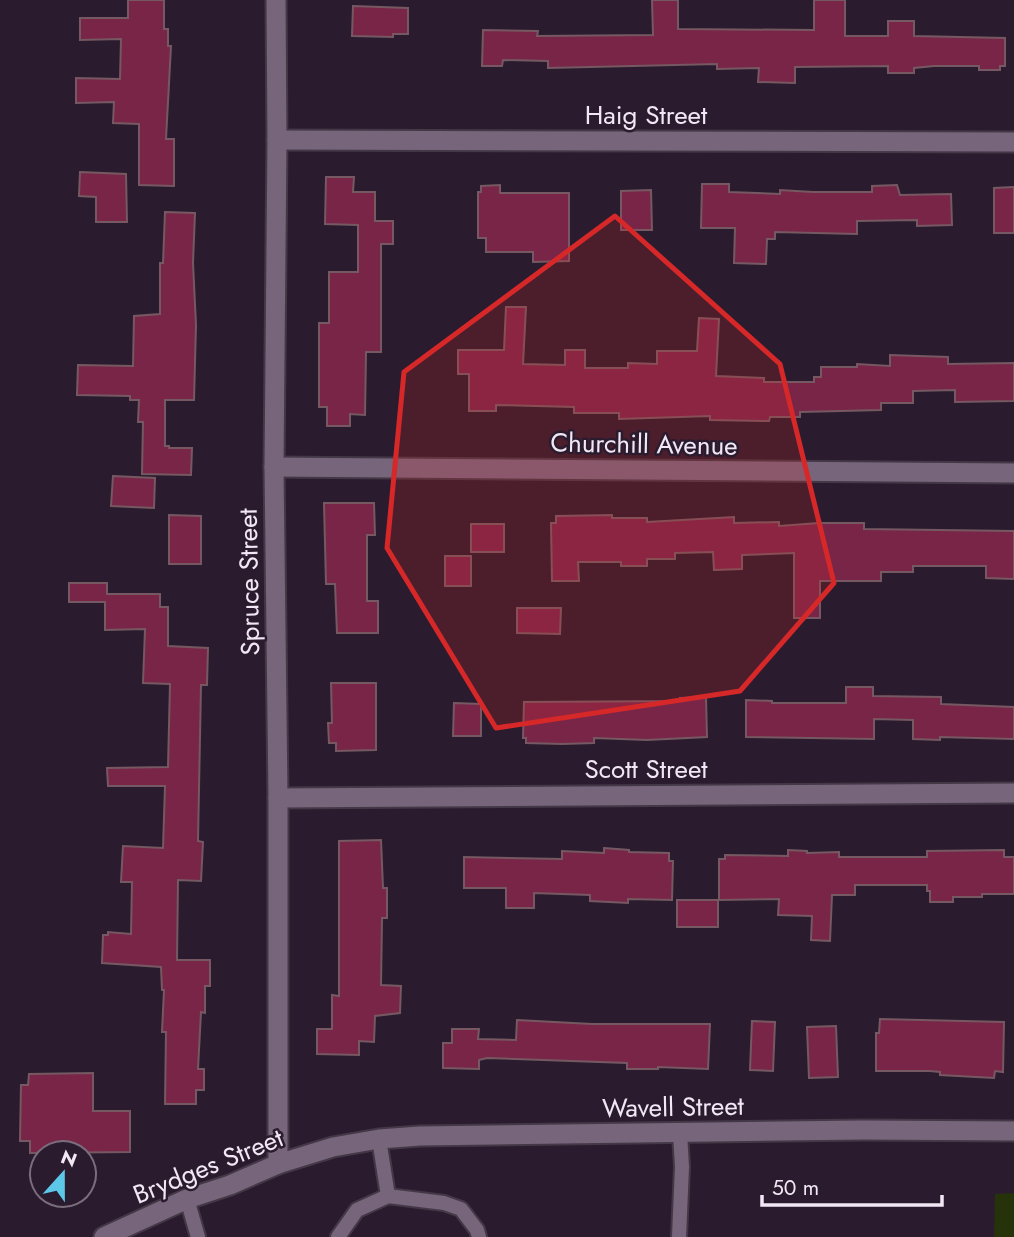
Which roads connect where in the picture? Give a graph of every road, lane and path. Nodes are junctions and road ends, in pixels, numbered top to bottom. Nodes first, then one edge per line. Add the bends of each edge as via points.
1 (276, 0) edge
2 (277, 140) junction
3 (1014, 142) edge
4 (274, 467) junction
5 (1014, 474) edge
6 (1014, 793) edge
7 (278, 798) junction
8 (1014, 1131) edge
9 (680, 1133) junction
10 (379, 1139) junction
11 (333, 1147) joint
12 (278, 1164) junction
13 (388, 1196) junction
14 (187, 1199) junction
15 (104, 1237) edge
16 (198, 1237) edge
17 (338, 1237) edge
18 (479, 1237) edge
19 (679, 1237) edge

1 - 2 street, Spruce Street
2 - 3 street, Haig Street
2 - 4 street, Spruce Street
4 - 5 street, Churchill Avenue
4 - 7 street, Spruce Street
6 - 7 street, Scott Street
7 - 12 street, Spruce Street
8 - 9 street, Wavell Street
9 - 10 street, Wavell Street
9 - 19 lane
10 - 11 street, Wavell Street
10 - 13 lane
11 - 12 street, Brydges Street
12 - 14 street, Brydges Street
13 - 17 lane via 357,1210
13 - 18 lane via 461,1209
14 - 15 street, Brydges Street
14 - 16 lane

